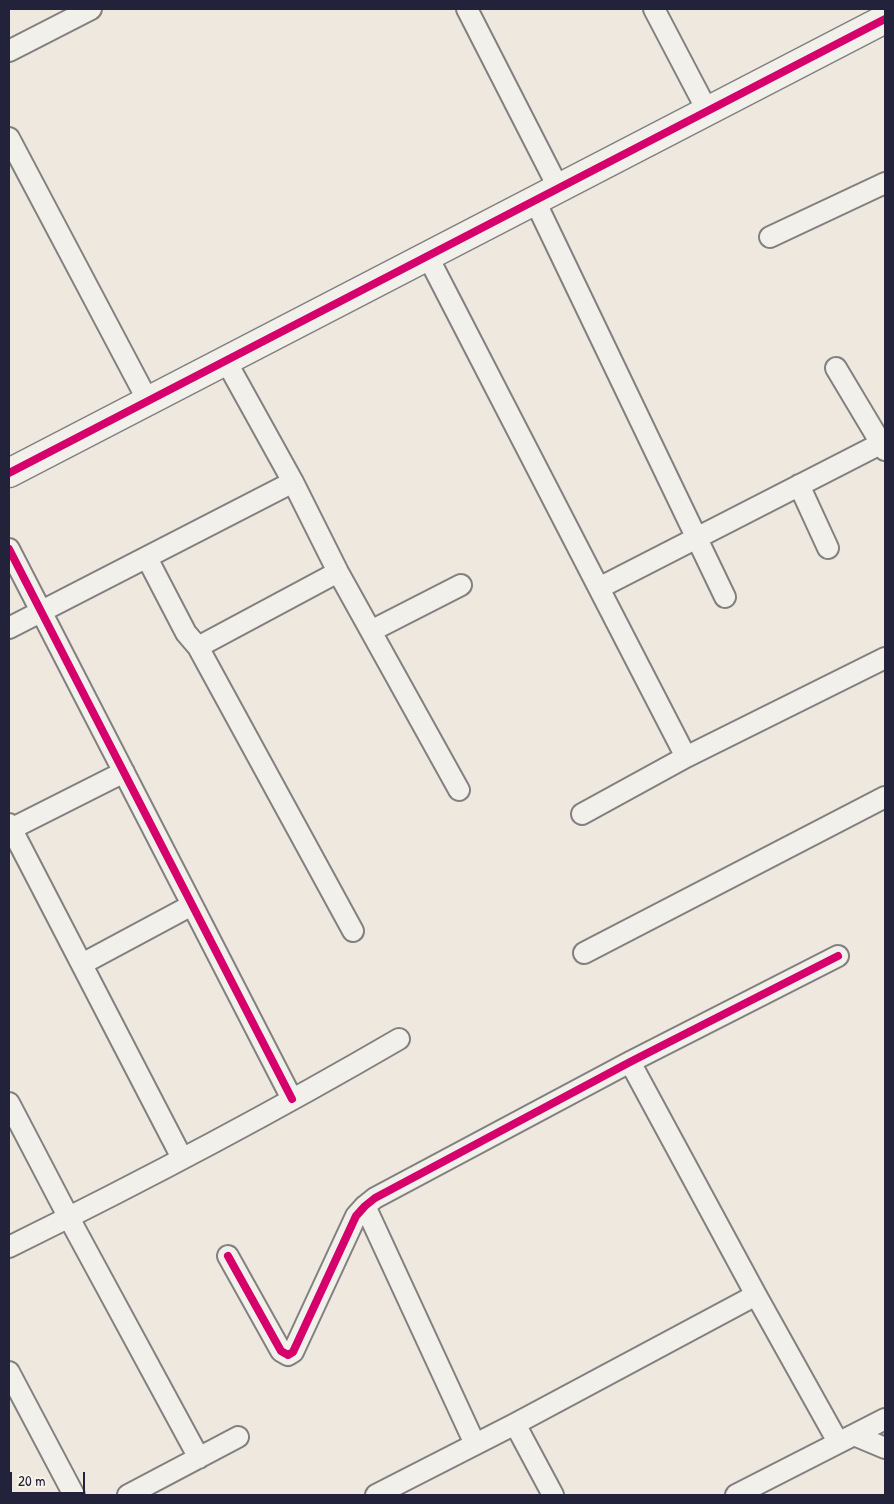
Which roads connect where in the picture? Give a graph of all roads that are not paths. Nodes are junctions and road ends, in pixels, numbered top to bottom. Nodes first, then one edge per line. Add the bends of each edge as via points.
1 (92, 9) edge
2 (467, 9) edge
3 (654, 9) edge
4 (885, 20) edge
5 (9, 51) edge
6 (708, 112) junction
7 (9, 138) edge
8 (884, 186) edge
9 (559, 189) junction
10 (535, 201) junction
11 (770, 237) dead end
12 (428, 257) junction
13 (226, 361) junction
14 (836, 368) dead end
15 (148, 401) junction
16 (883, 447) edge
17 (9, 473) edge
18 (293, 482) junction
19 (799, 485) junction
20 (698, 538) junction
21 (828, 548) dead end
22 (9, 549) edge
23 (147, 558) junction
24 (338, 572) junction
25 (461, 585) dead end
26 (599, 588) junction
27 (725, 597) dead end
28 (42, 612) junction
29 (9, 628) edge
30 (370, 631) junction
31 (198, 647) junction
32 (885, 658) edge
33 (686, 757) junction
34 (124, 772) junction
35 (459, 790) dead end
36 (885, 796) edge
37 (582, 814) dead end
38 (10, 826) edge
39 (192, 906) junction
40 (353, 931) dead end
41 (584, 953) dead end
42 (838, 956) dead end
43 (82, 964) junction
44 (399, 1039) dead end
45 (630, 1062) junction
46 (292, 1099) junction
47 (9, 1103) edge
48 (182, 1158) junction
49 (364, 1206) junction
50 (69, 1218) junction
51 (9, 1247) edge
52 (228, 1256) dead end
53 (756, 1295) junction
54 (9, 1372) edge
55 (885, 1419) edge
56 (514, 1424) junction
57 (238, 1437) dead end
58 (846, 1438) junction
59 (475, 1444) junction
60 (885, 1448) edge
61 (199, 1458) junction
62 (131, 1494) edge
63 (74, 1495) edge
64 (376, 1495) edge
65 (553, 1495) edge
66 (736, 1495) edge

1 - 5 street
2 - 9 street
3 - 6 street
4 - 6 street
6 - 9 street
7 - 15 street
8 - 11 street
9 - 10 street
10 - 12 street
10 - 20 street
12 - 13 street
12 - 26 street
13 - 15 street
13 - 18 street
14 - 16 street
15 - 17 street
16 - 19 street
18 - 23 street
18 - 24 street
19 - 20 street
19 - 21 street
20 - 26 street
20 - 27 street
22 - 28 street
23 - 28 street
23 - 31 street via 186,633
24 - 30 street
24 - 31 street
25 - 30 street
26 - 33 street
28 - 29 street
28 - 34 street
30 - 35 street
31 - 40 street
32 - 33 street
33 - 37 street
34 - 38 street
34 - 39 street
36 - 41 street
38 - 43 street
39 - 43 street
39 - 46 street
42 - 45 street
43 - 48 street
44 - 46 street
45 - 49 street via 408,1179
45 - 53 street
46 - 48 street
47 - 50 street
48 - 50 street
49 - 52 street via 356,1216 294,1352 288,1355 281,1351
49 - 59 street
50 - 51 street
50 - 61 street
53 - 56 street
53 - 58 street
54 - 63 street
55 - 58 street
56 - 59 street
56 - 65 street
57 - 61 street
58 - 60 street
58 - 66 street
59 - 64 street
61 - 62 street

